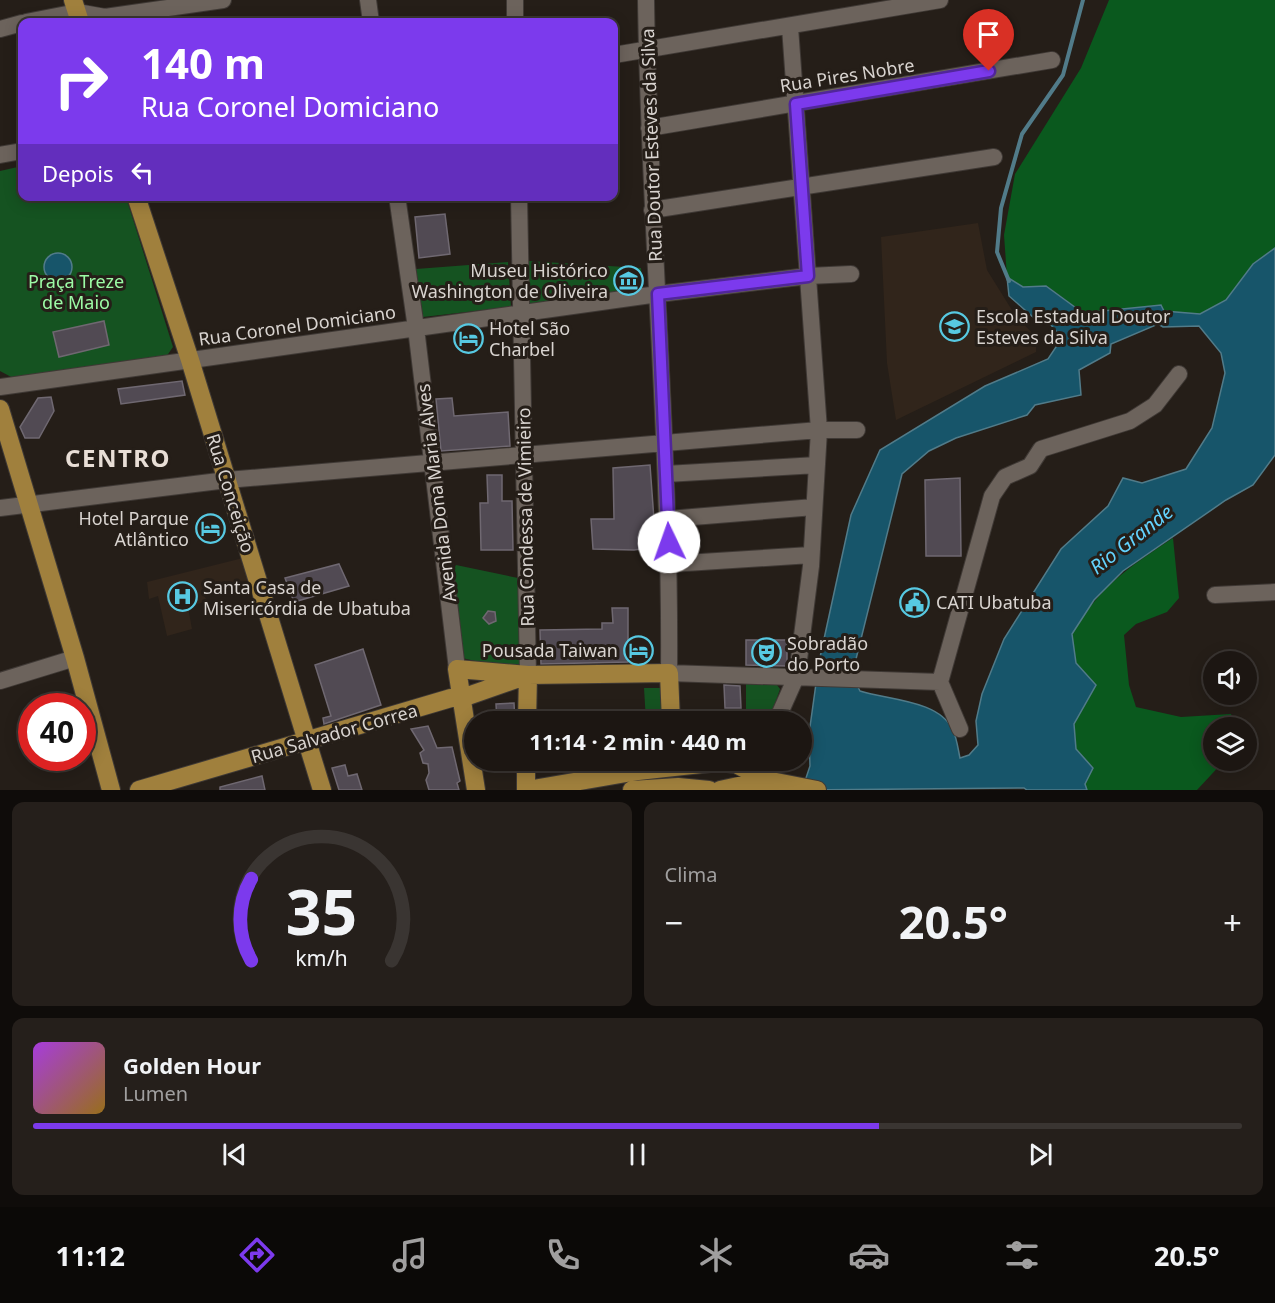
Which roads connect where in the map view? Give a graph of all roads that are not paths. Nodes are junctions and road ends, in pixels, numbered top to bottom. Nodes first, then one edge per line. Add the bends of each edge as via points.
1 (223, 0) edge
2 (368, 0) edge
3 (515, 0) edge
4 (646, 0) edge
5 (940, 0) edge
6 (874, 5) edge
7 (77, 12) edge
8 (48, 18) edge
9 (370, 18) edge
10 (515, 18) edge
11 (18, 24) edge
12 (790, 27) junction
13 (0, 28) edge
14 (646, 51) junction
15 (618, 55) edge
16 (1052, 60) dead end
17 (796, 104) junction
18 (649, 128) junction
19 (18, 152) edge
20 (0, 155) edge
21 (994, 157) dead end
22 (802, 188) junction
23 (138, 201) edge
24 (398, 201) edge
25 (519, 201) edge
26 (652, 210) junction
27 (851, 274) dead end
28 (808, 276) junction
29 (658, 294) junction
30 (521, 313) junction
31 (417, 328) junction
32 (190, 360) junction
33 (1179, 374) dead end
34 (0, 387) edge
35 (0, 409) edge
36 (819, 430) junction
37 (857, 430) dead end
38 (664, 443) junction
39 (524, 454) junction
40 (432, 462) junction
41 (817, 465) junction
42 (666, 474) junction
43 (227, 480) junction
44 (28, 506) junction
45 (814, 507) junction
46 (0, 508) edge
47 (668, 519) junction
48 (811, 555) junction
49 (670, 564) junction
50 (1275, 592) edge
51 (1215, 595) dead end
52 (75, 658) junction
53 (457, 669) junction
54 (669, 673) junction
55 (528, 675) junction
56 (801, 675) junction
57 (0, 681) edge
58 (940, 682) junction
59 (462, 698) junction
60 (527, 711) edge
61 (670, 711) edge
62 (782, 711) edge
63 (960, 729) dead end
64 (309, 741) junction
65 (526, 771) edge
66 (629, 771) edge
67 (674, 771) edge
68 (724, 771) edge
69 (745, 771) edge
70 (761, 771) edge
71 (773, 781) junction
72 (678, 787) junction
73 (111, 790) edge
74 (139, 790) edge
75 (322, 790) edge
76 (476, 790) edge
77 (526, 790) edge
78 (632, 790) edge
79 (709, 790) edge
80 (720, 790) edge
81 (730, 790) edge
82 (817, 790) edge

1 - 7 street via 105,17
2 - 9 street
3 - 10 street
4 - 14 street, Rua Doutor Esteves da Silva
5 - 6 street
6 - 12 street
7 - 8 street
11 - 13 street
12 - 14 street
12 - 17 street
14 - 15 street
14 - 18 street, Rua Doutor Esteves da Silva
16 - 17 street, Rua Pires Nobre
17 - 18 street, Rua Pires Nobre
17 - 22 street
18 - 26 street, Rua Doutor Esteves da Silva
19 - 20 street
21 - 22 street
22 - 26 street
22 - 28 street
23 - 32 main road, Rua Conceição
24 - 31 street, Avenida Dona Maria Alves
25 - 30 street, Rua Condessa de Vimieiro
26 - 29 street, Rua Doutor Esteves da Silva
27 - 28 street, Rua Coronel Domiciano
28 - 29 street, Rua Coronel Domiciano
28 - 36 street
29 - 30 street, Rua Coronel Domiciano
29 - 38 street, Rua Doutor Esteves da Silva
30 - 31 street, Rua Coronel Domiciano
30 - 39 street, Rua Condessa de Vimieiro
31 - 32 street, Rua Coronel Domiciano
31 - 40 street, Avenida Dona Maria Alves
32 - 34 street, Rua Coronel Domiciano
32 - 43 main road, Rua Conceição
33 - 58 street via 1155,405 1130,421 1041,449 1030,466 1000,482 992,496
35 - 44 main road
36 - 37 street
36 - 38 street
36 - 41 street
38 - 39 street
38 - 42 street, Rua Doutor Esteves da Silva
39 - 40 street
39 - 55 street, Rua Condessa de Vimieiro
40 - 43 street
40 - 53 street, Avenida Dona Maria Alves
41 - 42 street
41 - 45 street
42 - 47 street, Rua Doutor Esteves da Silva
43 - 44 street
43 - 64 main road, Rua Conceição
44 - 46 street
44 - 52 main road
45 - 47 street
45 - 48 street
47 - 49 street, Rua Doutor Esteves da Silva
48 - 49 street
48 - 56 street
49 - 54 street, Rua Doutor Esteves da Silva
50 - 51 street
52 - 57 street
52 - 73 main road
53 - 55 main road, Rua Salvador Correa
53 - 59 main road, Avenida Dona Maria Alves
54 - 55 main road, Rua Salvador Correa
54 - 56 street, Rua Salvador Correa
54 - 61 main road, Rua Doutor Esteves da Silva
55 - 59 main road, Rua Salvador Correa
55 - 60 main road, Rua Condessa de Vimieiro
56 - 58 street, Rua Salvador Correa
56 - 62 street
58 - 63 street
59 - 64 main road, Rua Salvador Correa
59 - 76 main road, Avenida Dona Maria Alves
64 - 74 main road, Rua Salvador Correa
64 - 75 main road, Rua Conceição
65 - 77 main road
66 - 77 main road
67 - 72 main road
68 - 79 main road via 724,777
69 - 81 main road
70 - 71 main road
71 - 81 main road
71 - 82 main road
72 - 78 main road
72 - 79 main road
80 - 81 main road

